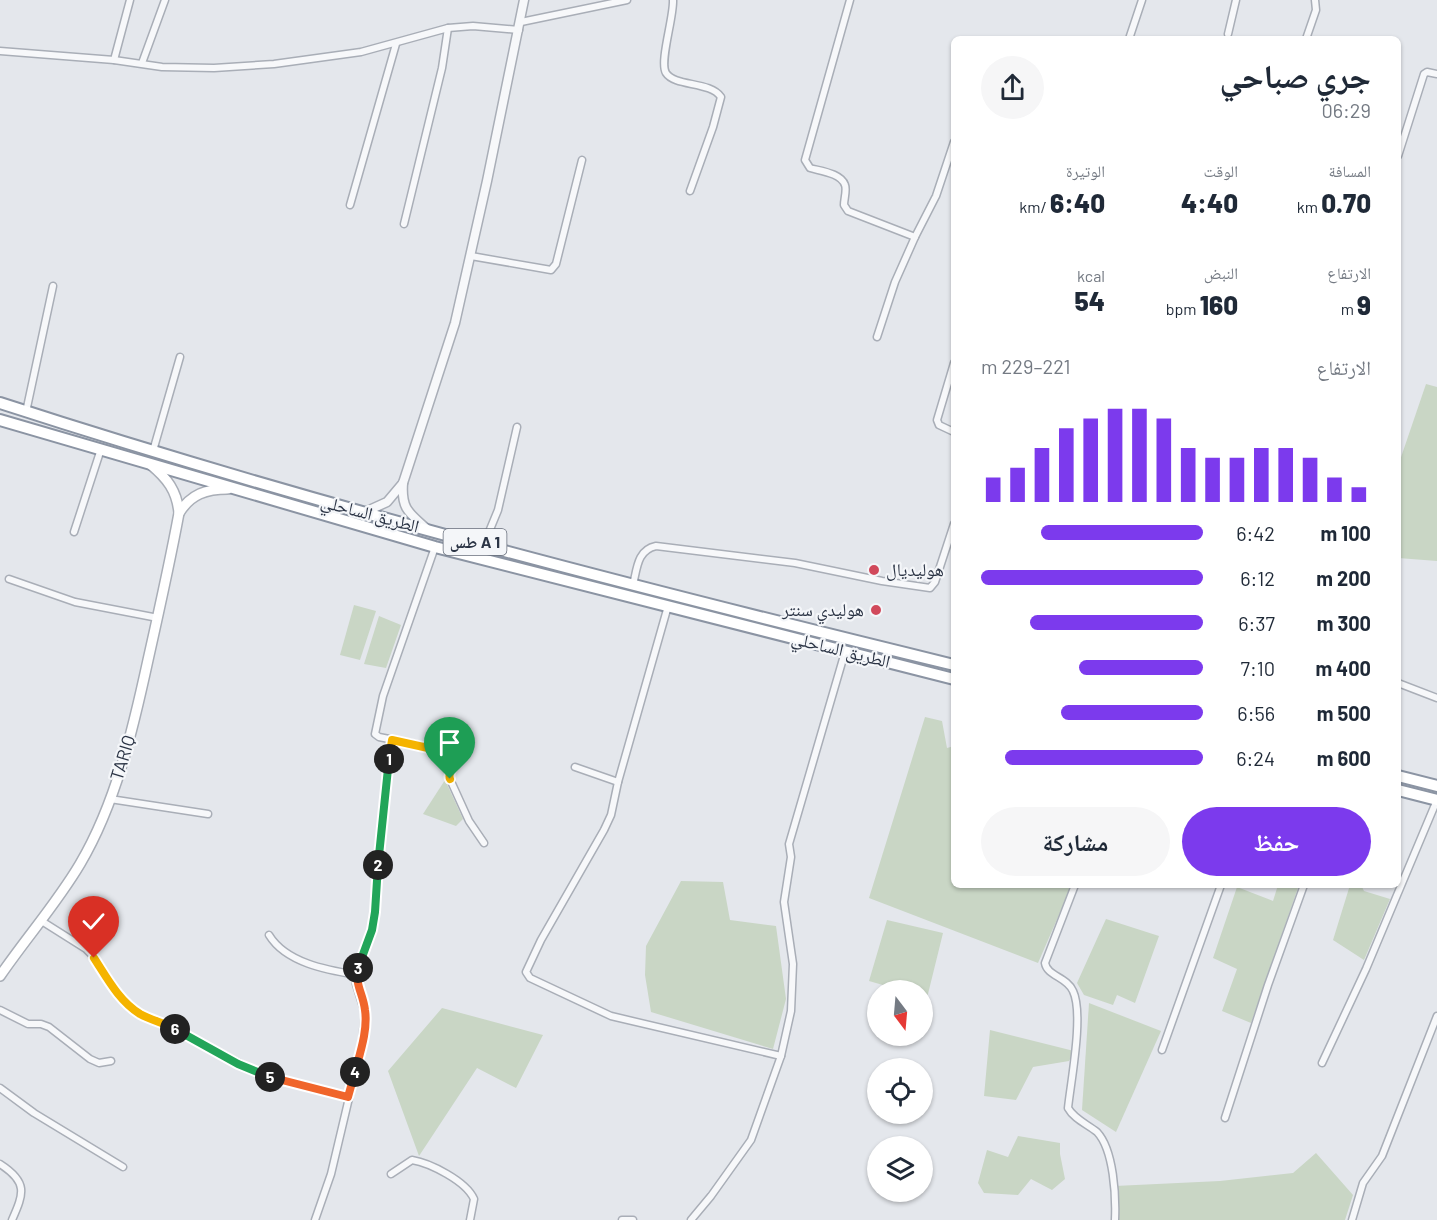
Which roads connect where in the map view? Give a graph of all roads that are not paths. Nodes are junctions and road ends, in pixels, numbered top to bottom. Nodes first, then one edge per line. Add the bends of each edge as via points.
1 (130, 0) edge
2 (165, 0) edge
3 (524, 0) edge
4 (627, 0) edge
5 (673, 0) edge
6 (850, 0) edge
7 (1142, 0) edge
8 (1236, 0) edge
9 (1315, 0) edge
10 (520, 26) junction
11 (448, 28) junction
12 (1228, 34) dead end
13 (1130, 36) edge
14 (1307, 36) edge
15 (396, 44) junction
16 (0, 51) edge
17 (114, 60) junction
18 (142, 63) junction
19 (1437, 74) edge
20 (1401, 147) edge
21 (951, 151) edge
22 (582, 160) dead end
23 (690, 191) dead end
24 (350, 205) dead end
25 (404, 224) dead end
26 (915, 237) junction
27 (471, 256) junction
28 (53, 286) dead end
29 (877, 337) dead end
30 (180, 357) dead end
31 (951, 373) edge
32 (0, 403) edge
33 (26, 412) junction
34 (0, 420) edge
35 (518, 427) dead end
36 (951, 431) edge
37 (101, 449) junction
38 (153, 452) junction
39 (151, 465) junction
40 (403, 483) junction
41 (232, 489) junction
42 (179, 513) junction
43 (362, 513) junction
44 (427, 530) junction
45 (74, 532) dead end
46 (951, 533) edge
47 (484, 544) junction
48 (435, 547) junction
49 (9, 579) dead end
50 (633, 585) junction
51 (668, 605) junction
52 (158, 618) junction
53 (845, 651) junction
54 (951, 664) edge
55 (951, 678) edge
56 (1401, 684) edge
57 (1437, 698) edge
58 (392, 740) junction
59 (575, 766) dead end
60 (1401, 777) edge
61 (618, 782) junction
62 (1437, 786) edge
63 (1401, 791) edge
64 (110, 799) junction
65 (1437, 800) edge
66 (208, 814) dead end
67 (484, 843) dead end
68 (1401, 885) edge
69 (1074, 888) edge
70 (1220, 888) edge
71 (1303, 888) edge
72 (1400, 888) edge
73 (40, 920) junction
74 (269, 934) dead end
75 (357, 975) junction
76 (0, 976) edge
77 (0, 1010) edge
78 (1437, 1016) edge
79 (1162, 1050) dead end
80 (781, 1056) junction
81 (111, 1061) dead end
82 (1322, 1063) dead end
83 (0, 1088) edge
84 (348, 1097) junction
85 (1225, 1118) dead end
86 (0, 1164) edge
87 (123, 1167) dead end
88 (391, 1174) dead end
89 (12, 1220) edge
90 (315, 1220) edge
91 (470, 1220) edge
92 (622, 1220) edge
93 (633, 1220) edge
94 (691, 1220) edge
95 (1115, 1220) edge
96 (1352, 1220) edge

1 - 17 street
2 - 18 street
3 - 10 street
4 - 10 street
5 - 23 street via 663,61 667,74 721,97
6 - 26 street via 806,164 842,180 848,211
7 - 13 street
8 - 12 street
9 - 14 street via 1316,10
10 - 11 street
10 - 27 street
11 - 15 street
11 - 25 street
15 - 18 street via 249,66 192,68
15 - 24 street
16 - 17 street
17 - 18 street
19 - 20 street via 1424,74
21 - 26 street via 936,196
22 - 27 street via 556,264 551,270
26 - 29 street
27 - 40 street via 455,323
28 - 33 street
30 - 38 street
31 - 36 street via 937,420
32 - 33 highway, الطريق الساحلي / طس A 1
33 - 38 highway, الطريق الساحلي / طس A 1
34 - 37 highway, الطريق الساحلي / طس A 1
35 - 47 street via 498,510
37 - 39 highway, الطريق الساحلي / طس A 1
37 - 45 street
38 - 43 highway, الطريق الساحلي / طس A 1
39 - 41 highway, الطريق الساحلي / طس A 1
39 - 42 main road via 172,486
40 - 43 street via 387,502
40 - 44 street via 405,509
41 - 42 main road via 197,494
41 - 48 highway, الطريق الساحلي / طس A 1
42 - 52 main road, TARIQ
43 - 44 highway, الطريق الساحلي / طس A 1
44 - 47 highway, الطريق الساحلي / طس A 1
46 - 50 street via 930,588 795,563 656,546 641,555
47 - 50 highway, الطريق الساحلي / طس A 1
48 - 51 highway, الطريق الساحلي / طس A 1
48 - 58 street via 375,730 376,736
49 - 52 street via 75,602
50 - 54 highway, الطريق الساحلي / طس A 1
51 - 53 highway, الطريق الساحلي / طس A 1
51 - 61 street
52 - 64 main road, TARIQ via 135,717
53 - 55 highway, الطريق الساحلي / طس A 1
53 - 80 street via 789,844 791,857 784,902 793,964 791,1011
56 - 57 street
58 - 67 street via 437,750 454,759 449,777
58 - 75 street via 375,912
59 - 61 street
60 - 62 highway
61 - 80 street via 604,830 541,940 527,975 611,1016
63 - 65 highway
64 - 66 street
64 - 73 main road, TARIQ via 80,864
65 - 68 street
69 - 95 street via 1045,963 1048,971 1069,983 1076,997 1078,1016 1068,1108 1098,1134 1106,1147 1117,1194
70 - 79 street
71 - 85 street
72 - 82 street
73 - 76 main road, TARIQ
73 - 84 street via 86,949 120,996 139,1013 256,1072
74 - 75 street via 278,947 299,959
75 - 84 street via 364,1028
77 - 81 street via 28,1024 49,1027 90,1059 99,1063
78 - 96 street via 1382,1156 1363,1183
80 - 94 street via 751,1140
83 - 87 street
84 - 90 street via 331,1174
86 - 89 street via 22,1187
88 - 91 street via 412,1160 422,1161 451,1177 464,1185 474,1199
92 - 93 street

